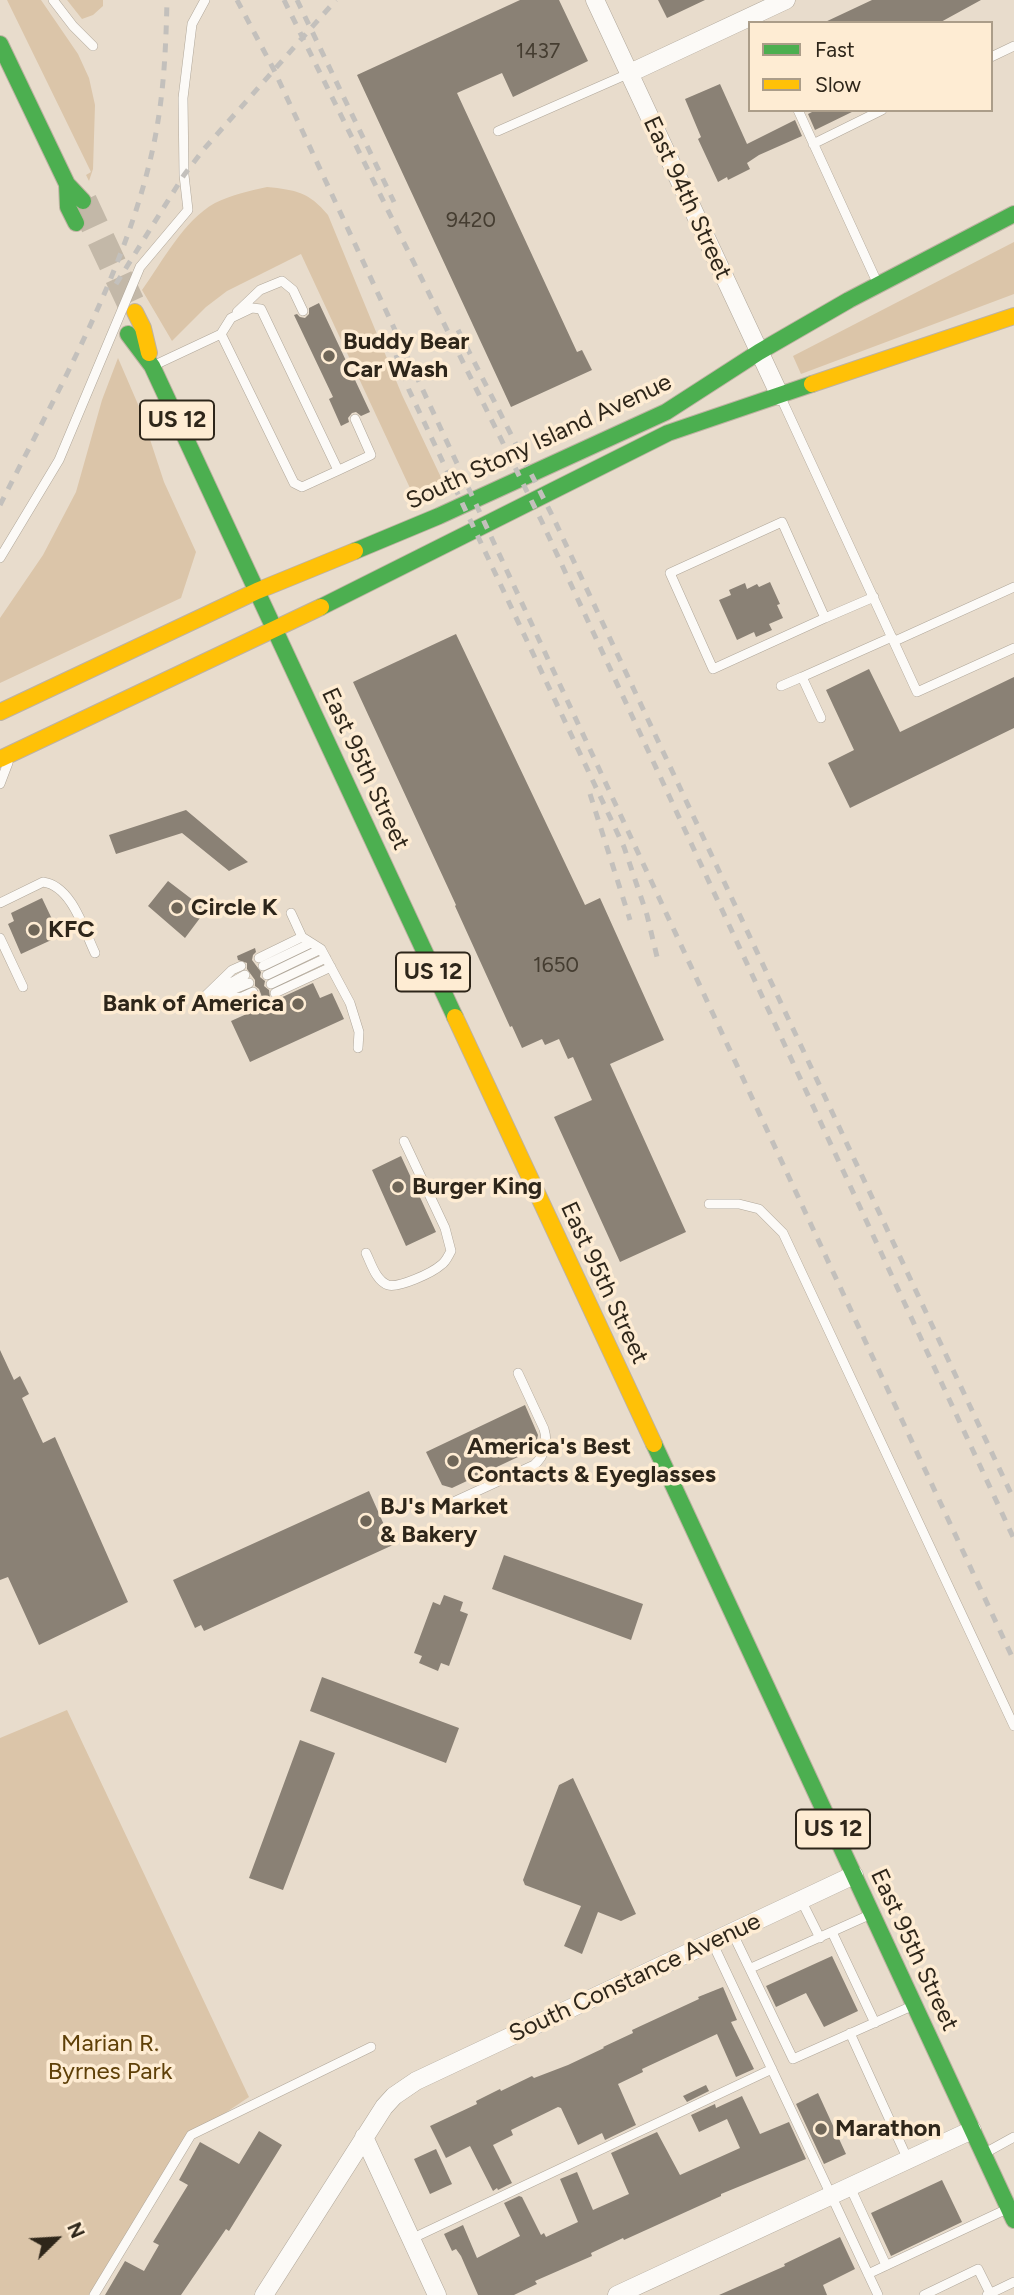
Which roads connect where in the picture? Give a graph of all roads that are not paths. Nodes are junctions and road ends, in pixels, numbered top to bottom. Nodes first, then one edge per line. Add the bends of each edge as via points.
1 (53, 0) edge
2 (205, 0) edge
3 (595, 0) edge
4 (786, 0) edge
5 (755, 19) edge
6 (748, 22) edge
7 (0, 44) edge
8 (93, 46) dead end
9 (1014, 46) edge
10 (993, 56) edge
11 (630, 73) junction
12 (799, 112) edge
13 (878, 112) edge
14 (498, 131) dead end
15 (813, 144) junction
16 (67, 184) junction
17 (83, 201) tunnel mouth
18 (1014, 214) edge
19 (76, 223) dead end
20 (878, 284) junction
21 (303, 311) dead end
22 (135, 312) tunnel mouth
23 (1014, 316) edge
24 (231, 318) junction
25 (128, 334) dead end
26 (221, 334) junction
27 (759, 352) junction
28 (152, 366) junction
29 (779, 396) junction
30 (355, 419) dead end
31 (337, 471) junction
32 (0, 558) edge
33 (1014, 587) edge
34 (257, 591) junction
35 (874, 597) junction
36 (825, 618) junction
37 (275, 630) junction
38 (894, 639) junction
39 (1014, 648) edge
40 (802, 677) junction
41 (781, 686) dead end
42 (0, 712) edge
43 (821, 718) dead end
44 (6, 756) edge
45 (0, 784) edge
46 (0, 902) edge
47 (290, 913) dead end
48 (302, 937) junction
49 (0, 938) edge
50 (311, 943) junction
51 (95, 953) dead end
52 (326, 958) junction
53 (267, 975) junction
54 (23, 987) dead end
55 (199, 1002) joint
56 (358, 1048) dead end
57 (404, 1141) dead end
58 (709, 1204) dead end
59 (366, 1252) dead end
60 (518, 1373) dead end
61 (438, 1509) dead end
62 (1014, 1726) edge
63 (854, 1875) junction
64 (801, 1900) junction
65 (872, 1914) junction
66 (732, 1932) junction
67 (832, 1932) junction
68 (820, 1938) junction
69 (712, 1942) junction
70 (751, 1968) junction
71 (914, 2005) junction
72 (875, 2023) junction
73 (850, 2034) junction
74 (371, 2047) dead end
75 (772, 2069) junction
76 (972, 2130) junction
77 (364, 2137) junction
78 (1014, 2137) edge
79 (984, 2155) junction
80 (908, 2160) junction
81 (850, 2187) junction
82 (831, 2196) junction
83 (1011, 2214) edge
84 (411, 2239) junction
85 (886, 2265) junction
86 (868, 2274) junction
87 (1014, 2282) edge
88 (988, 2294) edge
89 (94, 2295) edge
90 (264, 2295) edge
91 (437, 2295) edge
92 (617, 2295) edge
93 (878, 2295) edge
94 (924, 2295) edge

1 - 8 lane
2 - 32 lane via 192,24 183,98 188,210 141,267 59,460
3 - 11 street, East 94th Street
4 - 5 street
6 - 11 street
7 - 16 main road
9 - 10 lane
11 - 14 lane
11 - 27 street, East 94th Street
12 - 15 lane
13 - 15 lane
15 - 20 lane
16 - 17 main road
16 - 19 main road via 68,207
18 - 20 main road, South Stony Island Avenue
20 - 27 main road, South Stony Island Avenue
21 - 24 lane via 293,290 282,282 260,290
22 - 28 main road, East 95th Street / US 12
23 - 29 main road, South Stony Island Avenue
24 - 26 lane
24 - 31 lane via 252,308 261,309
25 - 28 main road, East 95th Street / US 12
26 - 28 lane
26 - 31 lane via 294,483 303,487
27 - 29 street, East 94th Street
27 - 34 main road, South Stony Island Avenue via 666,412 439,516
28 - 34 main road, East 95th Street / US 12
29 - 35 lane
29 - 37 main road, South Stony Island Avenue via 668,433
30 - 31 lane via 371,455
33 - 38 lane
34 - 37 main road, East 95th Street / US 12
34 - 42 main road, South Stony Island Avenue
35 - 36 lane
35 - 38 lane
36 - 36 lane via 782,522 670,573 713,669
37 - 44 main road, South Stony Island Avenue
37 - 63 main road, East 95th Street / US 12
38 - 39 lane via 917,692
38 - 40 lane
40 - 41 lane
40 - 43 lane
44 - 45 lane
46 - 51 lane via 43,882 58,887
47 - 48 lane
48 - 50 lane
48 - 53 lane
49 - 54 lane
50 - 52 lane
50 - 53 lane
52 - 53 lane
52 - 53 lane
52 - 56 lane via 357,1019
55 - 55 lane via 242,997 249,983 232,971
57 - 59 lane via 445,1228 451,1251 440,1266 395,1285 381,1280
58 - 62 lane via 739,1203 759,1209 783,1233
60 - 61 lane via 544,1429 542,1456 534,1465
63 - 64 street, South Constance Avenue
63 - 65 main road, East 95th Street / US 12
64 - 66 street, South Constance Avenue
64 - 68 lane
65 - 67 lane
65 - 71 main road, East 95th Street / US 12
66 - 69 street, South Constance Avenue
66 - 70 lane
67 - 68 lane
67 - 72 lane
68 - 70 lane
69 - 75 lane
69 - 77 street, South Constance Avenue via 416,2081 394,2096
70 - 73 lane via 793,2059
71 - 72 lane
71 - 76 main road, East 95th Street / US 12
72 - 73 lane
73 - 80 lane
74 - 89 lane via 191,2136
75 - 82 lane
75 - 84 lane
76 - 79 main road, East 95th Street / US 12
76 - 80 street
77 - 84 street
77 - 90 street, South Constance Avenue
78 - 79 lane
79 - 83 main road, East 95th Street / US 12
80 - 81 street
81 - 82 street
81 - 85 lane
82 - 86 lane
82 - 92 street
83 - 85 lane
84 - 91 street
85 - 86 lane
86 - 93 lane
87 - 88 lane
88 - 94 lane via 978,2269

